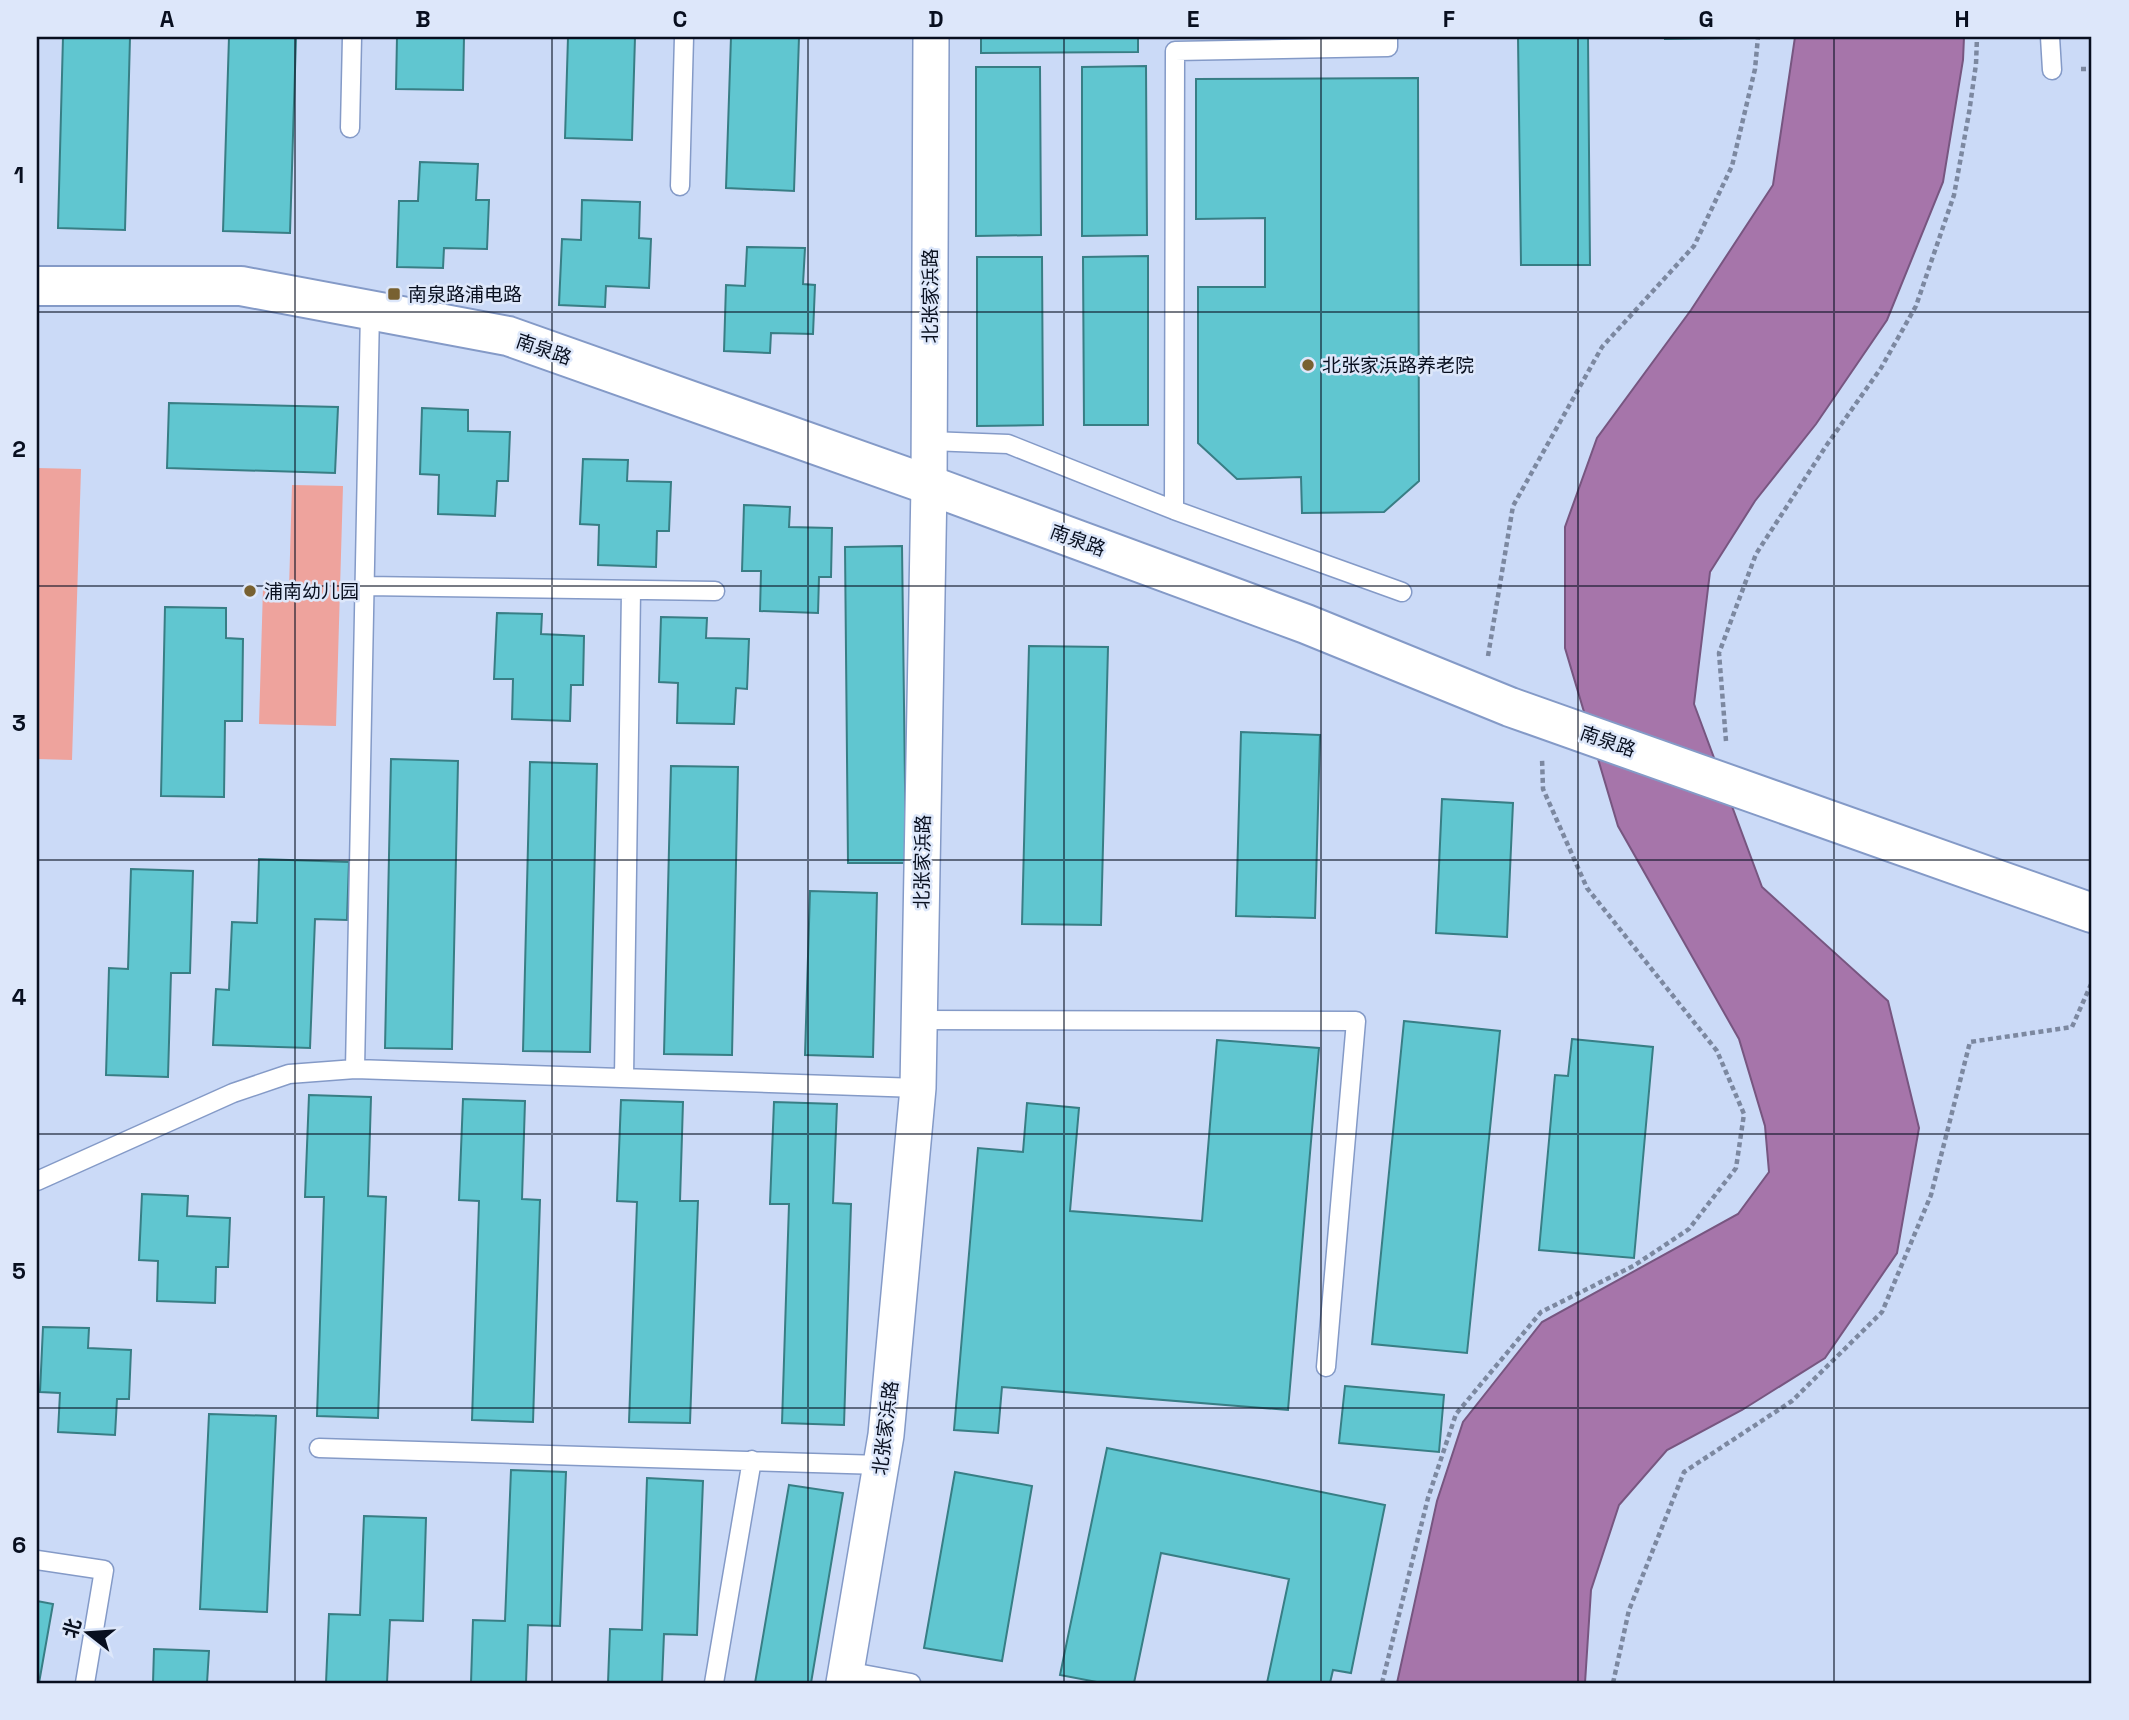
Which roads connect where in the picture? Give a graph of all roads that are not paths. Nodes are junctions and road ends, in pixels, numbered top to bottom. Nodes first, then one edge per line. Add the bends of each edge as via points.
1 (352, 37) edge
2 (684, 37) edge
3 (932, 37) edge
4 (1388, 37) edge
5 (2050, 37) edge
6 (2052, 70) dead end
7 (351, 128) dead end
8 (680, 186) dead end
9 (37, 286) edge
10 (370, 311) junction
11 (930, 441) junction
12 (929, 485) junction
13 (1174, 510) junction
14 (365, 586) junction
15 (631, 591) junction
16 (715, 591) dead end
17 (1402, 592) dead end
18 (2092, 914) edge
19 (919, 1020) junction
20 (355, 1069) junction
21 (624, 1078) junction
22 (918, 1088) junction
23 (37, 1181) edge
24 (1326, 1367) dead end
25 (320, 1448) dead end
26 (752, 1460) junction
27 (881, 1465) junction
28 (37, 1560) edge
29 (845, 1677) edge
30 (85, 1683) edge
31 (714, 1683) edge
32 (911, 1683) edge

1 - 7 lane
2 - 8 lane
3 - 11 street, 北张家浜路
4 - 13 lane via 1388,47 1175,51
5 - 6 lane
9 - 10 street, 南泉路 via 241,286
10 - 12 street, 南泉路 via 508,336
10 - 14 lane
11 - 12 street, 北张家浜路
11 - 13 lane via 1008,444
12 - 18 street, 南泉路 via 1306,624 1496,701
12 - 19 street, 北张家浜路
13 - 17 lane
14 - 15 lane
14 - 20 lane
15 - 16 lane
15 - 21 lane
19 - 22 street, 北张家浜路
19 - 24 lane via 1356,1021
20 - 21 lane
20 - 23 lane via 289,1074 233,1093
21 - 22 lane
22 - 27 street, 北张家浜路
25 - 26 lane
26 - 27 lane
26 - 31 lane
27 - 29 street, 北张家浜路
28 - 30 lane via 104,1570
29 - 32 lane

